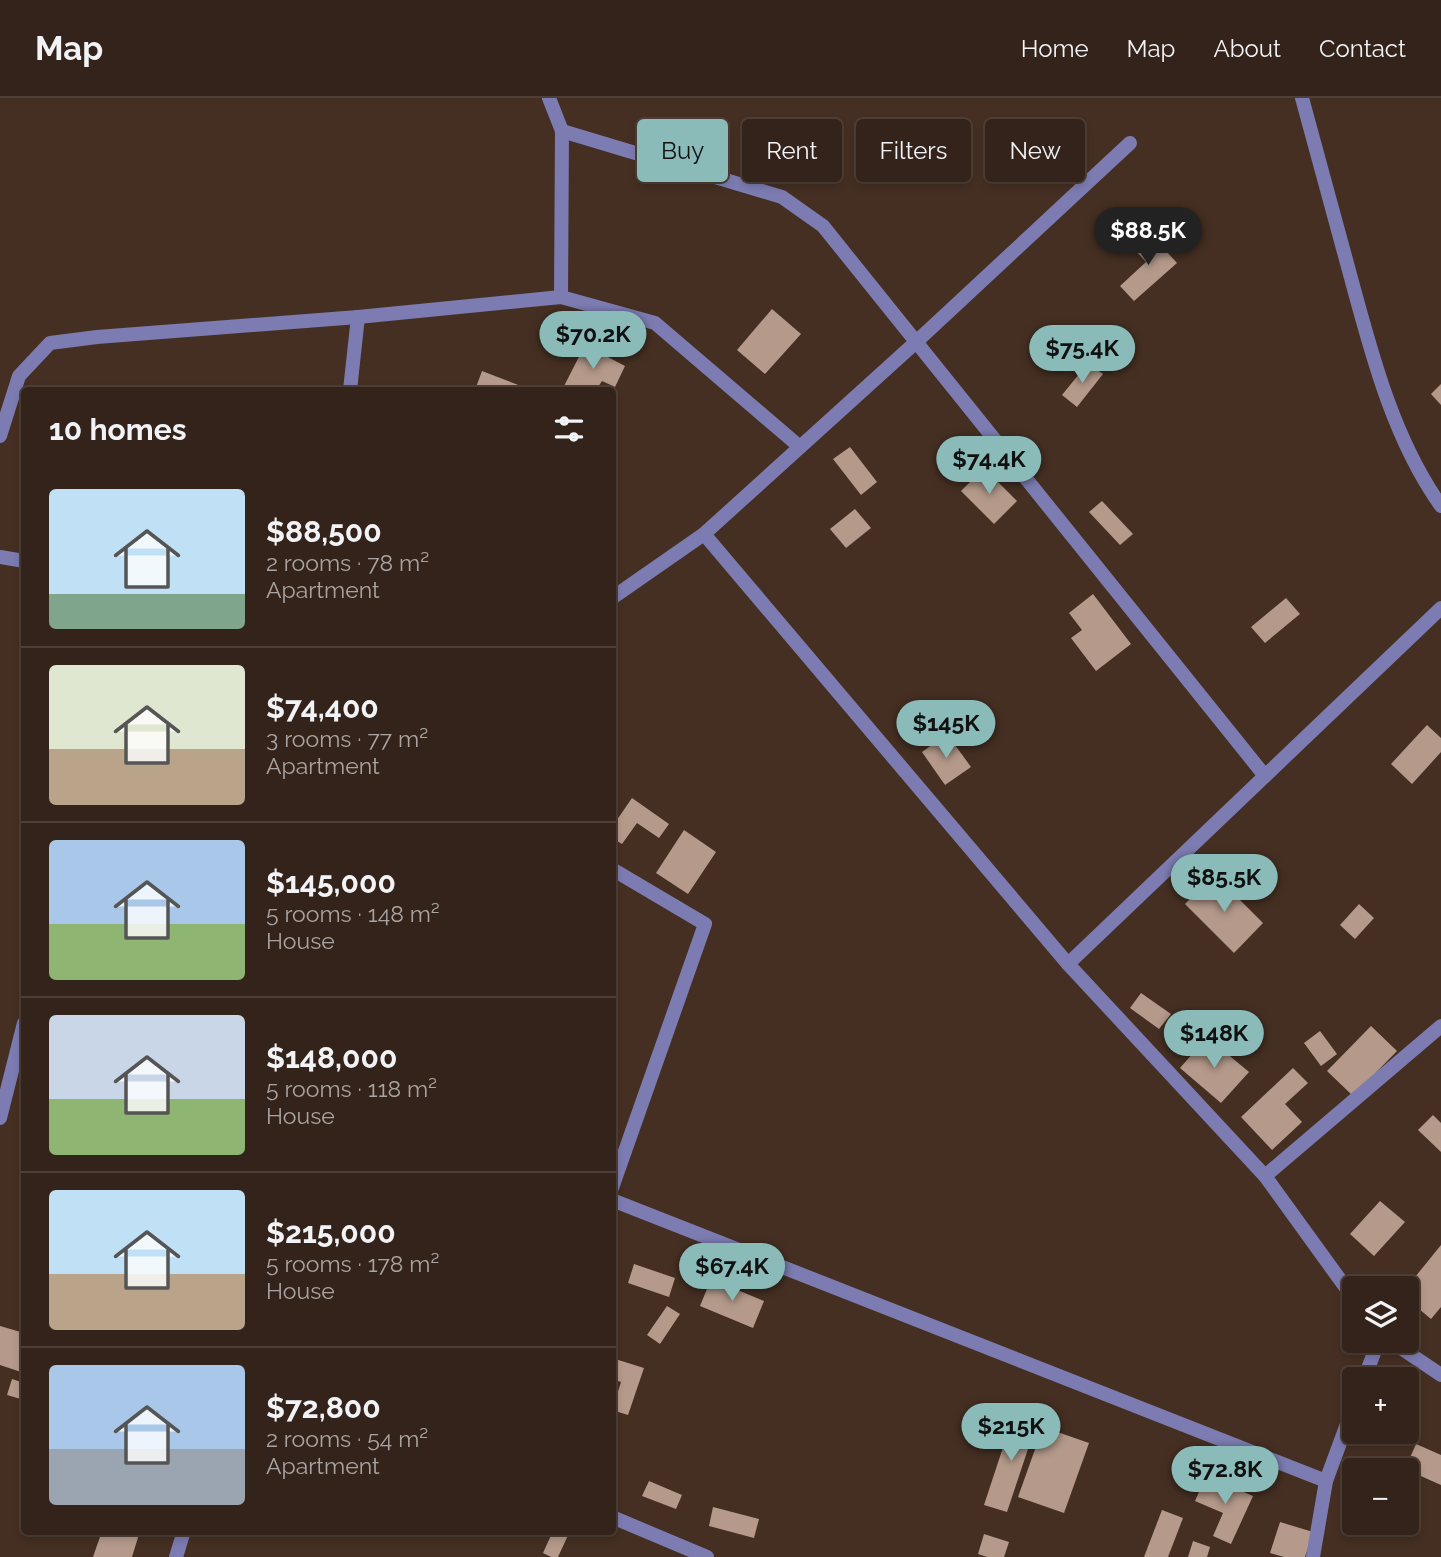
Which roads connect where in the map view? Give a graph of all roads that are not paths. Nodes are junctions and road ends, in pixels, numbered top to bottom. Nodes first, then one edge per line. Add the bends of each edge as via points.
1 (550, 98) edge
2 (1302, 98) edge
3 (562, 131) junction
4 (1130, 143) dead end
5 (561, 297) junction
6 (358, 317) junction
7 (915, 343) junction
8 (350, 387) edge
9 (0, 436) edge
10 (800, 447) junction
11 (1441, 506) edge
12 (704, 534) junction
13 (0, 557) edge
14 (21, 560) edge
15 (616, 595) edge
16 (1441, 608) edge
17 (1265, 776) junction
18 (616, 871) edge
19 (1068, 964) junction
20 (1441, 1026) edge
21 (21, 1035) edge
22 (0, 1118) edge
23 (1265, 1176) junction
24 (616, 1177) edge
25 (616, 1202) edge
26 (1342, 1282) edge
27 (1408, 1353) edge
28 (1441, 1375) edge
29 (1342, 1438) edge
30 (1326, 1481) junction
31 (616, 1519) edge
32 (183, 1535) edge
33 (176, 1557) edge
34 (707, 1557) edge
35 (1313, 1557) edge

1 - 3 street
2 - 11 street via 1390,407 1425,483
3 - 5 street
3 - 7 street via 782,197 823,226
4 - 7 street
5 - 6 street
5 - 10 street via 655,323
6 - 8 street
6 - 9 street via 50,343 19,376
7 - 10 street
7 - 17 street
10 - 12 street
12 - 15 street
12 - 19 street
13 - 14 street
16 - 17 street
17 - 19 street
18 - 24 street via 705,924
19 - 23 street
20 - 23 street
21 - 22 street
23 - 26 street
25 - 30 street
27 - 28 street
29 - 30 street
30 - 35 street
31 - 34 street
32 - 33 street

